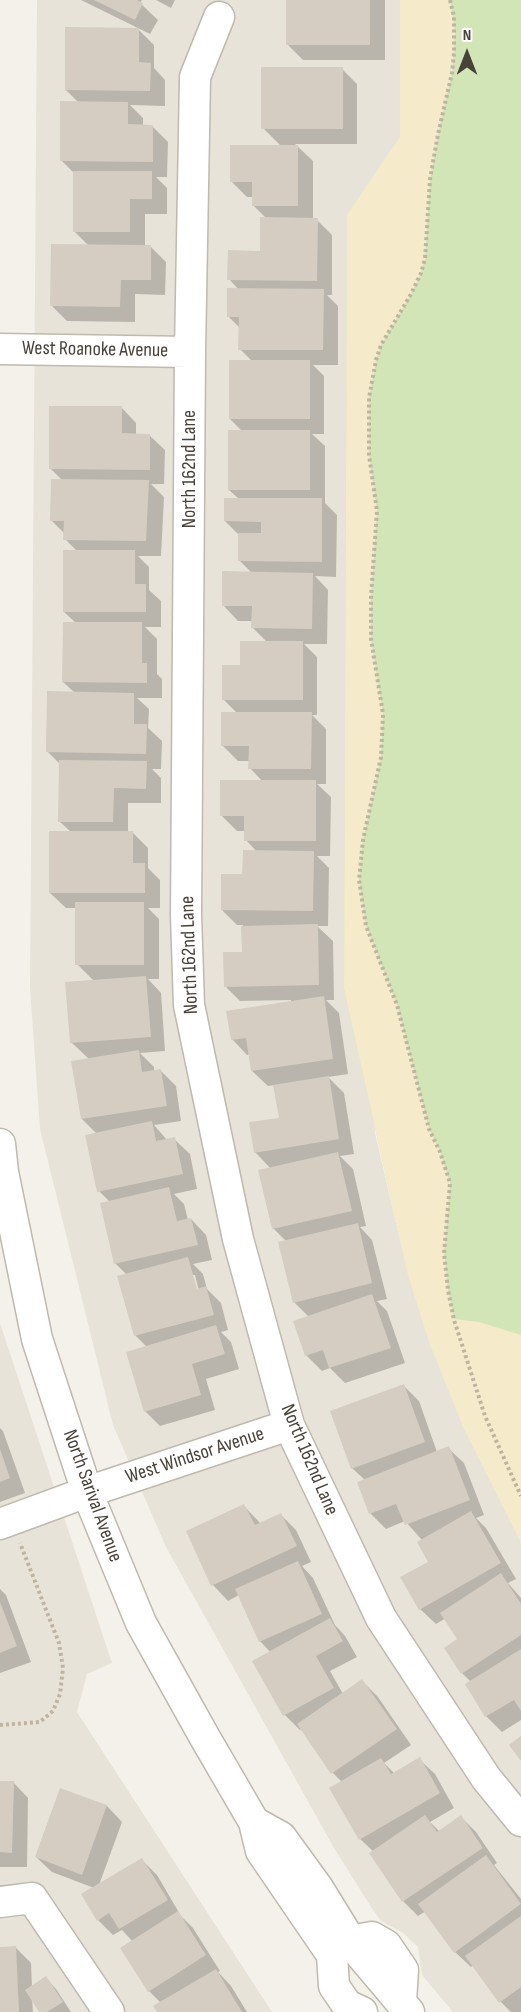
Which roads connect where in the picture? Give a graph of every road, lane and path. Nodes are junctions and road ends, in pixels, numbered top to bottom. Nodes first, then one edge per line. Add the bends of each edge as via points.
1 (450, 0) edge
2 (219, 17) dead end
3 (0, 349) edge
4 (190, 352) junction
5 (0, 1144) edge
6 (289, 1425) junction
7 (87, 1492) junction
8 (521, 1496) edge
9 (5, 1522) edge
10 (0, 1725) edge
11 (521, 1821) edge
12 (0, 1902) edge
13 (341, 1948) junction
14 (405, 2007) edge
15 (109, 2012) edge
16 (362, 2012) edge

1 - 8 path via 454,53 430,179 425,259 411,294 381,345 369,399 369,455 377,512 371,639 383,714 381,757 363,840 359,880 366,926 398,1005 429,1130 450,1183 444,1253 454,1320 484,1416
2 - 4 street, North 162nd Lane via 195,77
3 - 4 street, West Roanoke Avenue
4 - 6 street, North 162nd Lane via 186,915 189,1005 238,1239
5 - 7 street, North Sarival Avenue via 37,1339
6 - 7 street, West Windsor Avenue
6 - 11 street, North 162nd Lane via 381,1618 486,1778
7 - 9 street, West Windsor Avenue
7 - 13 street, North Sarival Avenue via 141,1623 254,1822 261,1851 308,1895
9 - 10 path via 48,1613 63,1668 53,1711 39,1722
12 - 15 street via 32,1898
13 - 14 street via 372,1937 386,1945 403,1970
13 - 16 street, North Sarival Avenue via 334,1986 347,2005

